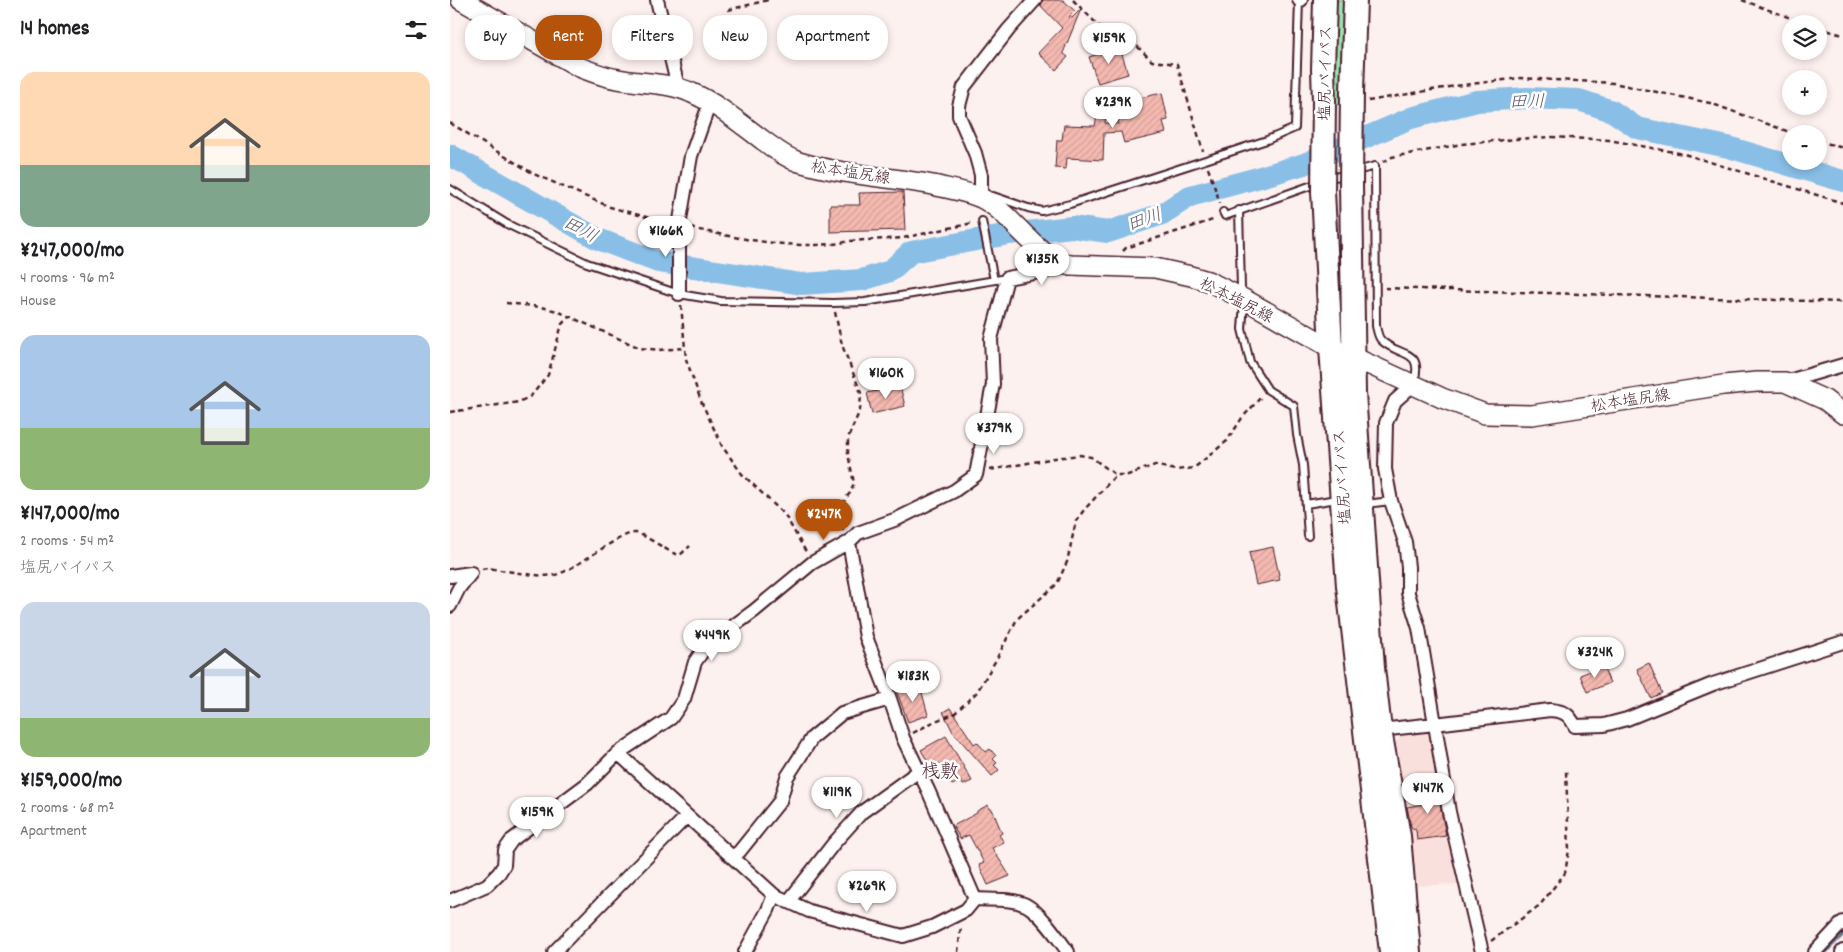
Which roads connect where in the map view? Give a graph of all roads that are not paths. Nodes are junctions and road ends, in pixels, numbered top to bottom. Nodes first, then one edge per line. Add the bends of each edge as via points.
1 (461, 0) edge
2 (657, 0) edge
3 (1035, 0) edge
4 (1300, 0) edge
5 (1326, 0) edge
6 (1354, 0) edge
7 (678, 87) junction
8 (710, 102) junction
9 (450, 189) edge
10 (982, 195) junction
11 (1239, 210) junction
12 (1224, 214) road end
13 (983, 223) road end
14 (1070, 265) junction
15 (998, 278) junction
16 (680, 290) junction
17 (1240, 297) junction
18 (1331, 348) junction
19 (1353, 357) junction
20 (1843, 366) edge
21 (1784, 382) junction
22 (1414, 384) junction
23 (1843, 414) edge
24 (1342, 498) junction
25 (1391, 501) junction
26 (1374, 503) dead end
27 (1306, 504) junction
28 (1308, 536) dead end
29 (847, 543) junction
30 (450, 576) edge
31 (450, 606) edge
32 (1843, 642) edge
33 (890, 699) junction
34 (1435, 724) junction
35 (1380, 730) junction
36 (618, 752) junction
37 (919, 771) junction
38 (687, 816) junction
39 (732, 856) junction
40 (774, 895) junction
41 (975, 899) junction
42 (450, 901) edge
43 (788, 902) junction
44 (1843, 922) edge
45 (1481, 950) edge
46 (1821, 950) edge
47 (554, 952) edge
48 (746, 952) edge
49 (1068, 952) edge
50 (1391, 952) edge
51 (1409, 952) edge

1 - 7 main road, 松本塩尻線 via 579,67 620,80
2 - 7 street
3 - 10 street via 964,87 959,116 977,161
4 - 10 lane via 1295,128 1205,161 1042,210
5 - 18 highway, 塩尻バイパス, bridge via 1323,191
6 - 19 highway, 塩尻バイパス, bridge via 1360,97 1351,184
7 - 8 main road, 松本塩尻線
8 - 10 main road, 松本塩尻線 via 797,162
8 - 16 street via 691,156 679,228
9 - 16 lane via 507,224 587,263
10 - 14 main road, 松本塩尻線 via 1037,248 1057,262
11 - 12 lane
11 - 17 lane
11 - 22 lane via 1375,166 1376,326 1380,339 1416,361
13 - 15 lane
14 - 15 street
14 - 17 main road, 松本塩尻線 via 1155,268 1208,281
15 - 16 lane via 865,302 833,304 721,301
15 - 29 street via 991,339 993,384 976,475 954,491 897,519 858,533
17 - 18 main road, 松本塩尻線
17 - 27 lane via 1242,330 1250,362 1268,390 1294,406
18 - 19 main road, 松本塩尻線
18 - 24 highway, 塩尻バイパス
19 - 22 main road, 松本塩尻線
19 - 35 highway, 塩尻バイパス via 1373,668
20 - 21 street
21 - 22 main road, 松本塩尻線 via 1723,385 1532,415 1485,414
21 - 23 main road, 松本塩尻線 via 1825,400
22 - 25 street via 1395,401 1386,423 1385,469
24 - 27 lane
24 - 50 highway, 塩尻バイパス via 1348,586
25 - 26 lane
25 - 34 street via 1405,542 1408,593 1419,628
27 - 28 lane
29 - 33 street via 866,637
29 - 36 street via 812,563 706,646 695,662 684,699 671,718
30 - 31 street via 471,573
32 - 34 street via 1713,684 1604,725 1576,726 1570,715 1560,710
33 - 37 street via 903,738
33 - 39 street via 842,713 812,738 787,777 780,801
34 - 35 street
34 - 45 street via 1449,812
35 - 51 highway, 塩尻バイパス via 1399,836
36 - 38 street
36 - 42 street via 587,784 512,840 505,850 504,865 487,885
37 - 41 street
37 - 43 street via 862,812
38 - 39 street
38 - 47 street
39 - 40 street
40 - 43 street
40 - 48 street
41 - 43 street via 966,910 932,927 903,936 809,911
41 - 49 street via 1026,905 1048,925
44 - 46 street

